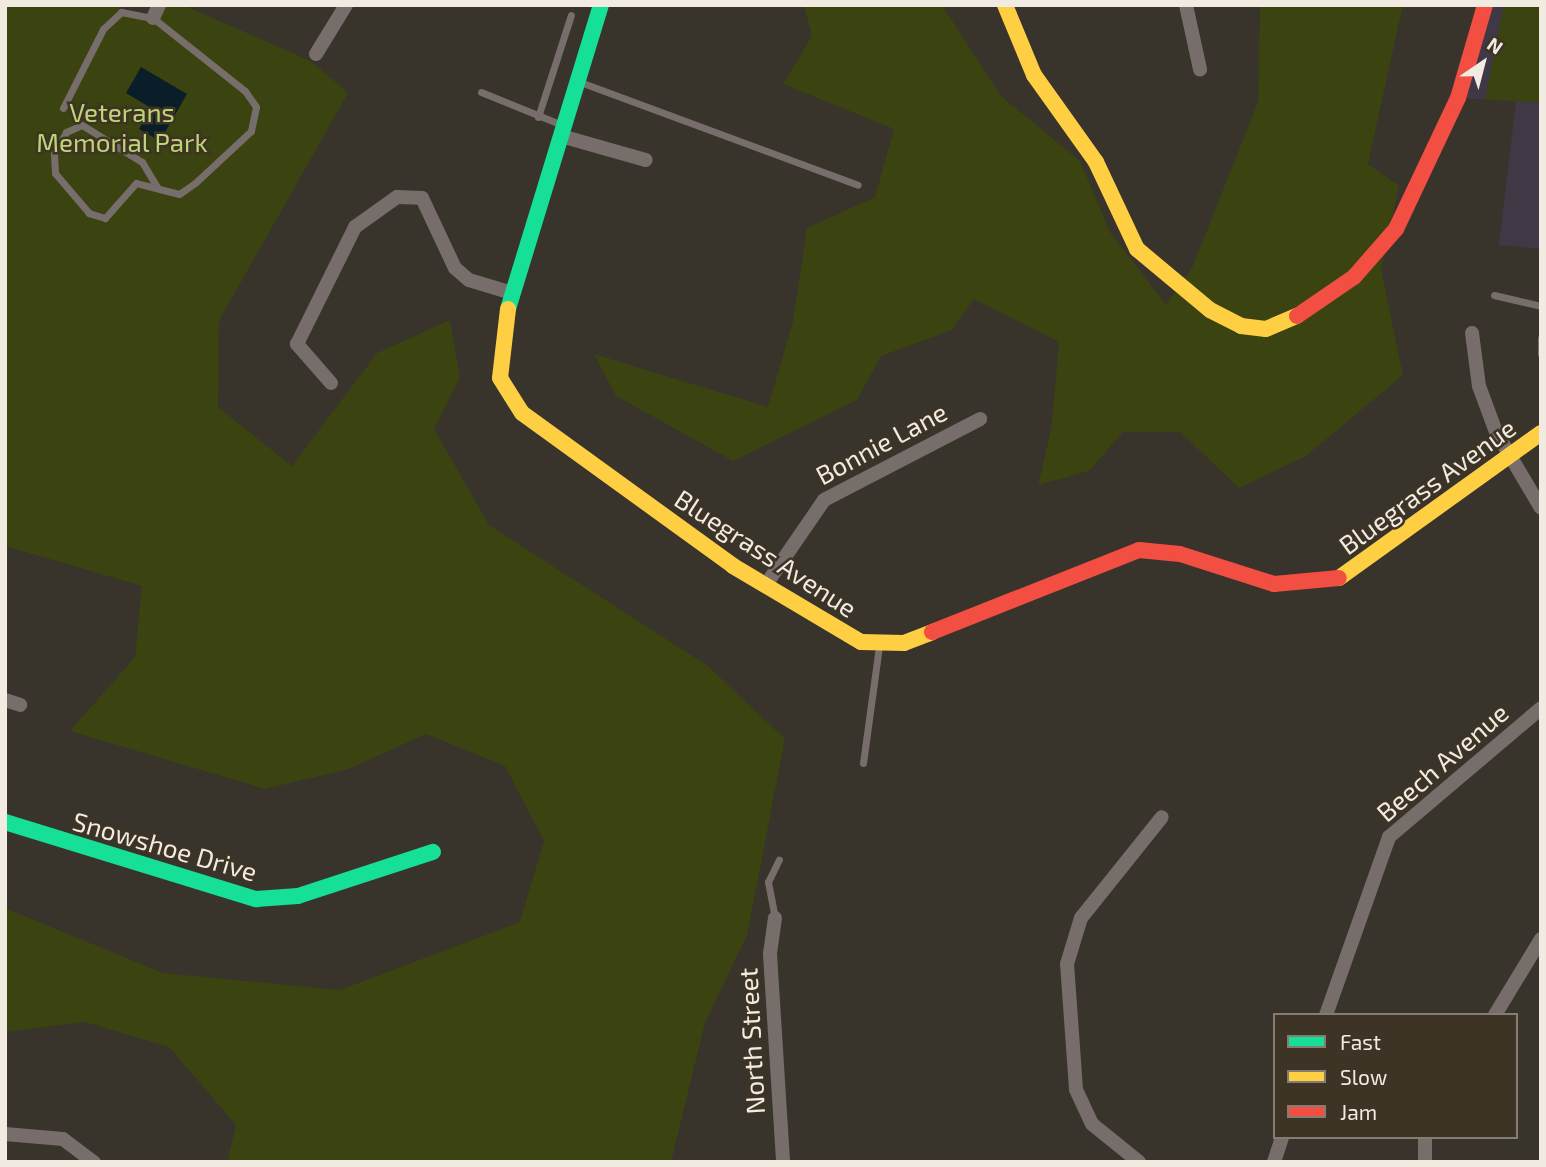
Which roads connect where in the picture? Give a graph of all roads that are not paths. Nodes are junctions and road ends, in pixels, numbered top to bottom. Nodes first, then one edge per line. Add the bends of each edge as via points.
1 (346, 5) edge
2 (601, 5) edge
3 (1005, 5) edge
4 (1186, 5) edge
5 (1486, 5) edge
6 (156, 11) edge
7 (570, 15) dead end
8 (316, 54) dead end
9 (1200, 69) dead end
10 (578, 81) junction
11 (481, 92) dead end
12 (62, 108) dead end
13 (538, 117) junction
14 (563, 130) junction
15 (646, 160) dead end
16 (858, 185) dead end
17 (157, 187) junction
18 (512, 293) junction
19 (1494, 295) dead end
20 (1541, 306) edge
21 (1472, 333) dead end
22 (1541, 338) edge
23 (1541, 354) edge
24 (331, 383) dead end
25 (980, 419) dead end
26 (1541, 433) edge
27 (1511, 455) junction
28 (1541, 508) edge
29 (765, 586) junction
30 (879, 645) junction
31 (5, 700) edge
32 (20, 705) dead end
33 (1541, 708) edge
34 (863, 763) dead end
35 (1162, 817) dead end
36 (5, 822) edge
37 (433, 852) dead end
38 (779, 859) dead end
39 (775, 918) joint
40 (1541, 939) edge
41 (1327, 1013) edge
42 (1496, 1013) edge
43 (5, 1134) edge
44 (1281, 1139) edge
45 (1425, 1139) edge
46 (94, 1162) edge
47 (783, 1162) edge
48 (1139, 1162) edge
49 (1274, 1162) edge
50 (1425, 1162) edge

1 - 8 street
2 - 10 street, Bluegrass Avenue
3 - 5 street via 1034,75 1096,162 1137,249 1210,310 1241,326 1266,329 1306,313 1354,277 1396,229 1443,138
4 - 9 street
6 - 12 lane via 114,15
6 - 17 lane via 245,91 256,107 251,131 187,190
7 - 13 lane
10 - 14 street, Bluegrass Avenue
10 - 16 lane
11 - 13 lane
13 - 14 lane
14 - 15 street
14 - 18 street, Bluegrass Avenue
17 - 17 lane via 142,162 82,125 66,132 54,154 55,173 98,218 113,214 136,183
18 - 24 street via 469,280 455,268 422,198 397,197 355,227 298,344
18 - 29 street, Bluegrass Avenue via 499,371 522,413
19 - 20 lane
21 - 27 street via 1479,386
22 - 23 lane
25 - 29 street, Bonnie Lane via 824,500
26 - 27 street, Bluegrass Avenue
27 - 28 street
27 - 30 street, Bluegrass Avenue via 1340,578 1274,584 1180,554 1139,550 904,643
29 - 30 street, Bluegrass Avenue via 861,642
30 - 34 lane
31 - 32 street
33 - 41 street, Beech Avenue via 1392,833
35 - 48 street via 1081,918 1068,964 1076,1089 1092,1124
36 - 37 street, Snowshoe Drive via 256,899 298,896
38 - 39 lane via 768,882
39 - 47 street, North Street via 770,954
40 - 42 street
43 - 46 street via 63,1139
44 - 49 street
45 - 50 street

